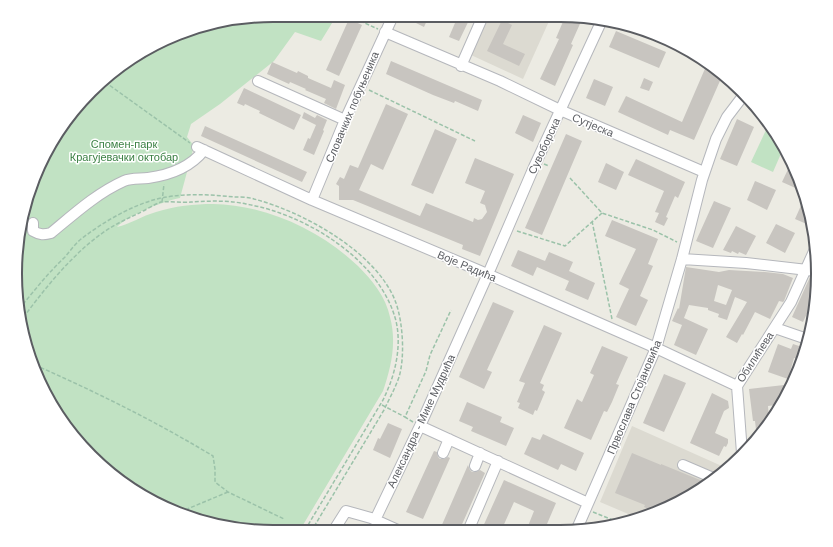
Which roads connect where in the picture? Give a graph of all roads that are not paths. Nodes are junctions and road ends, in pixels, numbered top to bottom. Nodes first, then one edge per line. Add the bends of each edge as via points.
1 (389, 22) edge
2 (479, 22) edge
3 (600, 25) edge
4 (385, 32) junction
5 (461, 66) junction
6 (258, 81) dead end
7 (740, 99) edge
8 (560, 110) junction
9 (346, 120) junction
10 (704, 172) junction
11 (312, 200) junction
12 (33, 223) dead end
13 (682, 259) junction
14 (811, 270) edge
15 (488, 274) junction
16 (774, 328) junction
17 (802, 337) edge
18 (656, 348) junction
19 (737, 386) junction
20 (420, 426) junction
21 (449, 439) junction
22 (742, 446) edge
23 (443, 453) dead end
24 (480, 453) junction
25 (498, 461) junction
26 (475, 466) dead end
27 (683, 466) dead end
28 (709, 476) edge
29 (587, 506) junction
30 (375, 520) junction
31 (579, 524) edge
32 (337, 525) edge
33 (386, 525) edge
34 (471, 525) edge

1 - 4 street, Словачких побуњеника
2 - 5 street
3 - 8 street, Сувоборска
4 - 5 street, Сутјеска
4 - 9 street, Словачких побуњеника
5 - 8 street, Сутјеска via 500,81
6 - 9 street
7 - 10 street, Првослава Стојановића via 727,117
8 - 10 street, Сутјеска
8 - 15 street, Сувоборска
9 - 11 street, Словачких побуњеника
10 - 13 street, Првослава Стојановића
11 - 12 street, Воје Радића via 200,149 198,158 166,175 123,181 89,202 51,233 39,235 33,231
11 - 15 street, Воје Радића
13 - 14 street
13 - 18 street, Првослава Стојановића
14 - 16 street, Обилићева
15 - 18 street, Воје Радића
15 - 20 street, Александра - Мике Мудрића
16 - 17 street
16 - 19 street, Обилићева
18 - 19 street, Воје Радића
18 - 29 street, Првослава Стојановића
19 - 22 street, Обилићева
20 - 21 street
20 - 30 street, Александра - Мике Мудрића
21 - 23 street
21 - 24 street
24 - 25 street
24 - 26 street
25 - 29 street
25 - 34 street
27 - 28 street
29 - 31 street, Првослава Стојановића
30 - 32 street via 346,511
30 - 33 street

